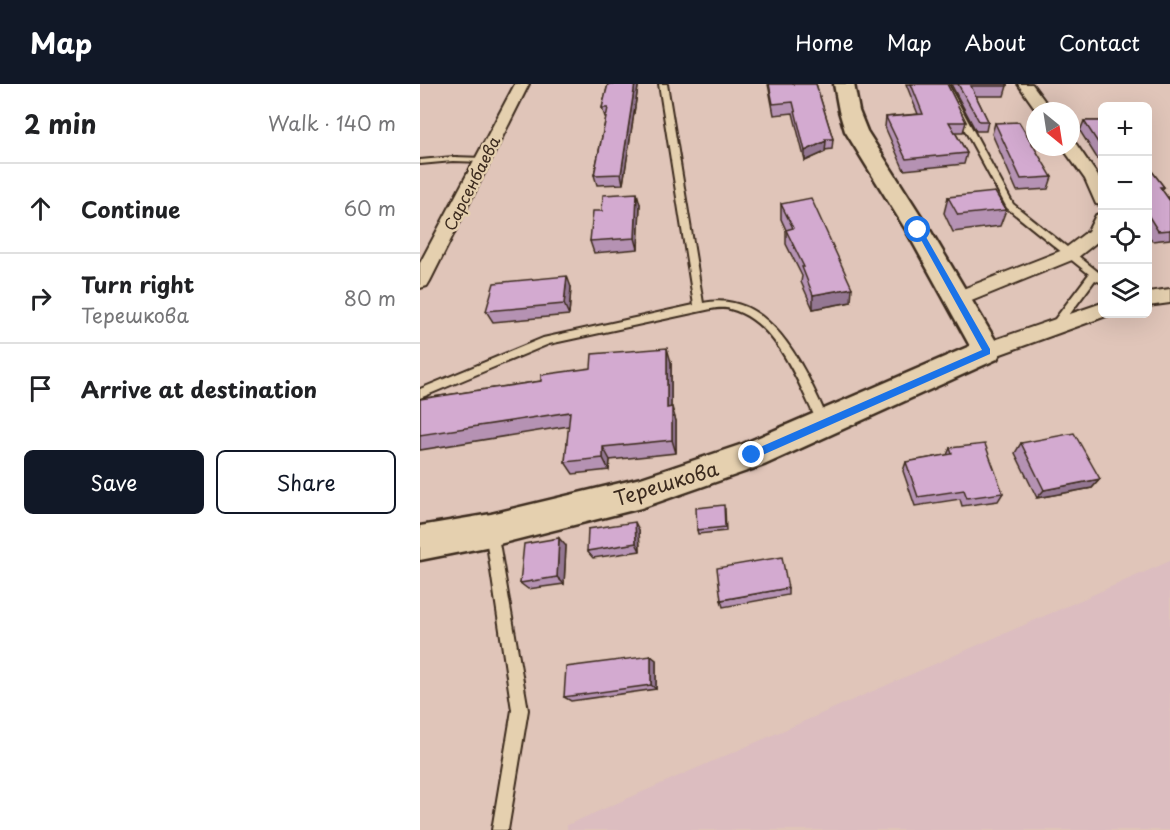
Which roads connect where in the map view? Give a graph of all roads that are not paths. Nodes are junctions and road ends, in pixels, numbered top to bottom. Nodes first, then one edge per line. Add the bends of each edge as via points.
1 (522, 84) edge
2 (663, 84) edge
3 (844, 84) edge
4 (944, 84) edge
5 (1025, 84) edge
6 (1038, 102) edge
7 (1076, 156) edge
8 (484, 160) junction
9 (420, 162) edge
10 (1098, 191) edge
11 (1098, 229) edge
12 (1070, 254) junction
13 (1098, 275) edge
14 (1098, 277) edge
15 (420, 281) edge
16 (1170, 296) edge
17 (1152, 298) edge
18 (957, 299) junction
19 (699, 307) junction
20 (1098, 311) edge
21 (1054, 327) junction
22 (987, 351) junction
23 (420, 394) edge
24 (823, 422) junction
25 (491, 530) junction
26 (420, 543) edge
27 (500, 830) edge

1 - 8 street, Сарсенбаева
2 - 19 lane
3 - 18 street via 856,130
4 - 12 lane via 1010,206
5 - 6 street
7 - 10 street
8 - 9 lane
8 - 15 street, Сарсенбаева
11 - 12 street
12 - 13 lane
12 - 18 street
14 - 21 lane
16 - 17 street
18 - 22 street
19 - 23 lane via 547,341
19 - 24 lane via 730,305 749,313 771,331 799,368
20 - 21 street, Терешкова
21 - 22 street, Терешкова
22 - 24 street, Терешкова
24 - 25 street, Терешкова via 752,455 641,493
25 - 26 street, Терешкова
25 - 27 lane via 520,710

